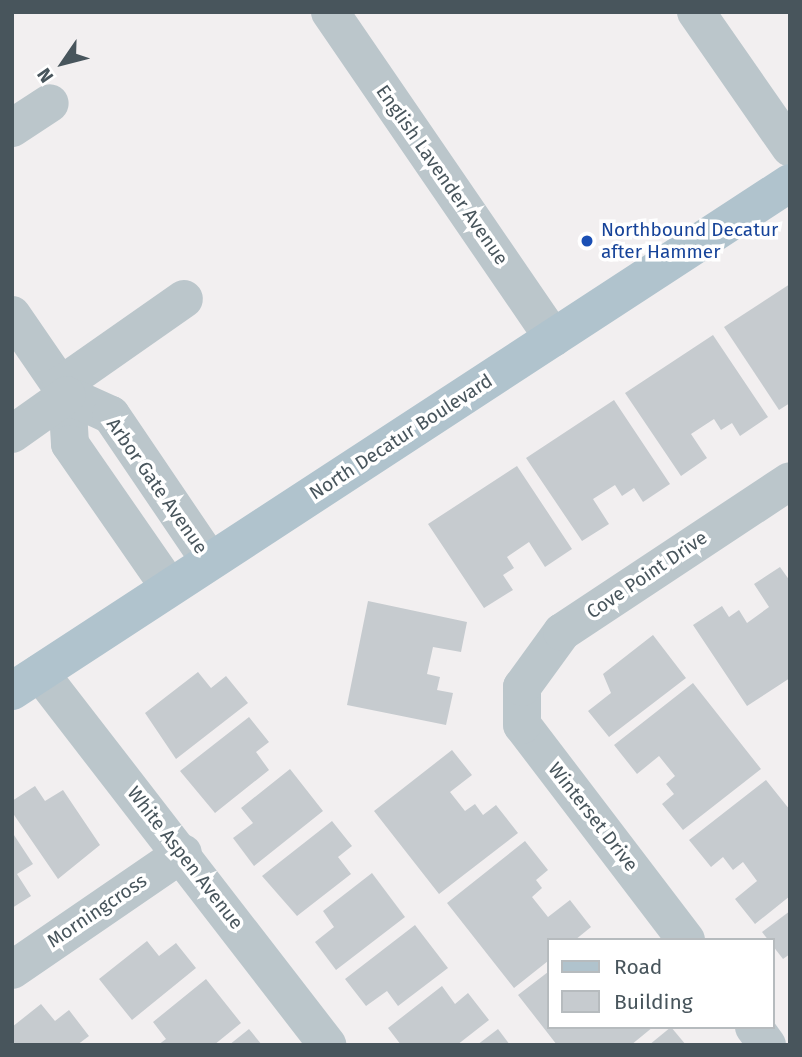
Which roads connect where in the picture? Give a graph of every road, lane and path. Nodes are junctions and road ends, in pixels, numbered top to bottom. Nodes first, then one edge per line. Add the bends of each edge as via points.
1 (330, 12) edge
2 (696, 12) edge
3 (50, 103) dead end
4 (12, 128) edge
5 (790, 147) edge
6 (790, 183) edge
7 (184, 299) dead end
8 (12, 315) edge
9 (554, 338) junction
10 (64, 390) junction
11 (12, 434) edge
12 (790, 481) edge
13 (209, 561) junction
14 (169, 586) junction
15 (26, 682) edge
16 (522, 687) joint
17 (183, 853) junction
18 (684, 938) edge
19 (12, 970) edge
20 (755, 1029) edge
21 (328, 1045) edge
22 (767, 1045) edge

1 - 9 street, English Lavender Avenue
2 - 5 street
3 - 4 street
6 - 9 main road, North Decatur Boulevard
7 - 10 street
8 - 10 street
9 - 13 main road, North Decatur Boulevard
10 - 11 street
10 - 13 street, Arbor Gate Avenue via 111,415
10 - 14 street via 71,444
12 - 16 street, Cove Point Drive via 562,632
13 - 14 main road, North Decatur Boulevard
14 - 15 main road, North Decatur Boulevard
15 - 17 street, White Aspen Avenue
16 - 18 street, Winterset Drive via 522,725
17 - 19 street, Morningcross
17 - 21 street, White Aspen Avenue
20 - 22 street

